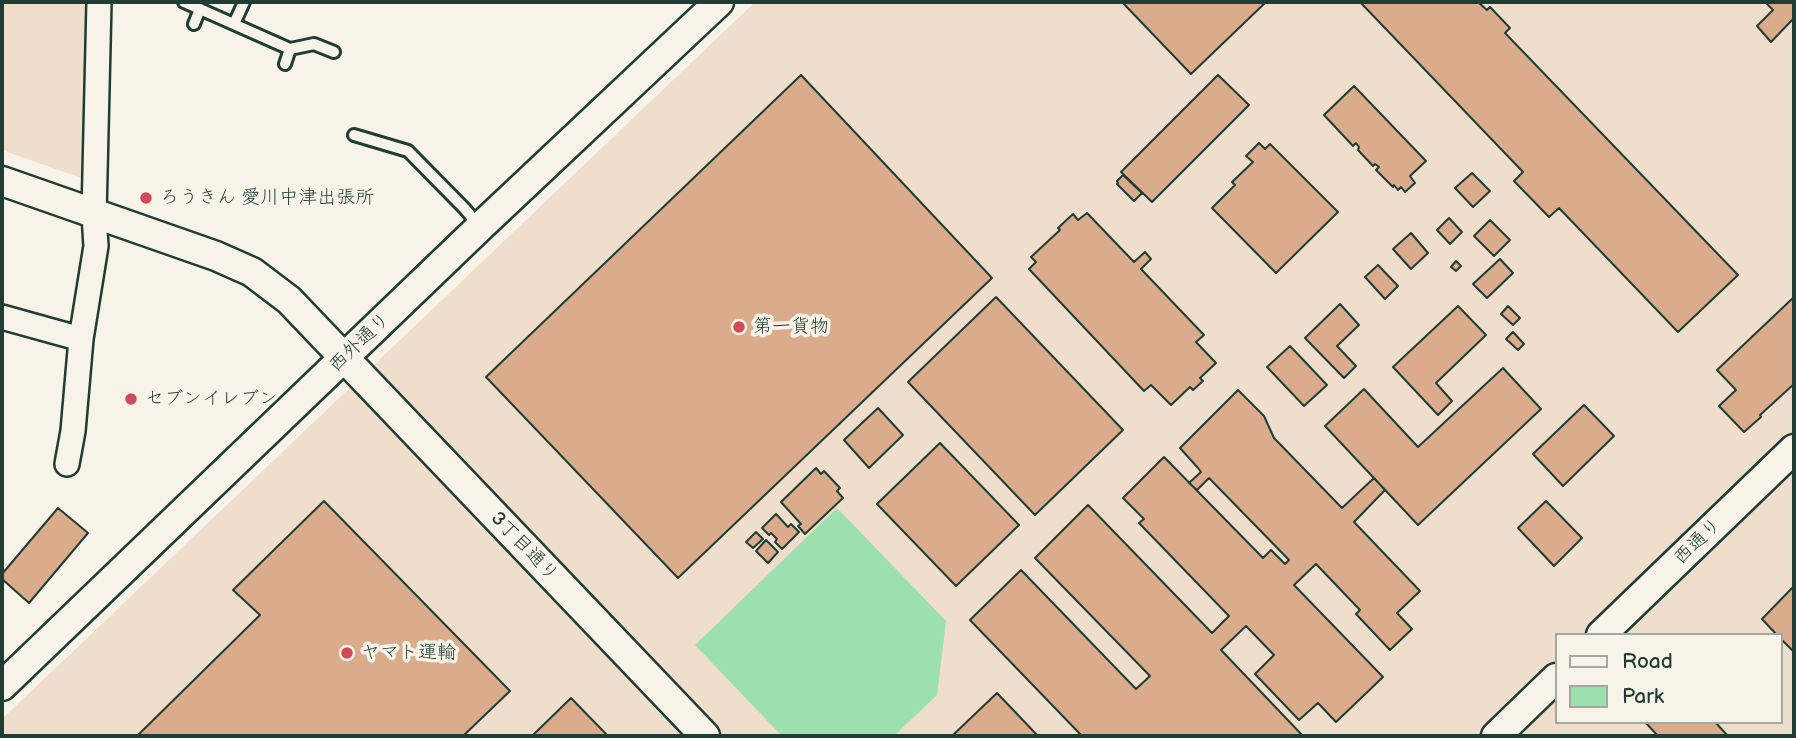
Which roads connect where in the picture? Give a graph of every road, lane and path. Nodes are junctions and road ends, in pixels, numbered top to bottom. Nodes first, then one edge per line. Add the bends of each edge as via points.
1 (99, 2) edge
2 (184, 2) edge
3 (244, 2) edge
4 (719, 2) edge
5 (200, 9) junction
6 (194, 24) dead end
7 (234, 24) junction
8 (290, 49) junction
9 (334, 52) dead end
10 (285, 64) dead end
11 (354, 135) dead end
12 (2, 181) edge
13 (94, 215) junction
14 (480, 227) junction
15 (2, 317) edge
16 (81, 339) junction
17 (344, 358) junction
18 (1794, 449) edge
19 (67, 464) dead end
20 (1603, 633) edge
21 (1554, 680) edge
22 (2, 686) edge
23 (705, 736) edge
24 (1496, 736) edge

1 - 13 street
2 - 5 lane
3 - 7 lane
4 - 14 street, 西外通り
5 - 6 lane
5 - 7 lane
7 - 8 lane
8 - 9 lane via 314,44
8 - 10 lane
11 - 14 lane via 408,152
12 - 13 street, 3丁目通り
13 - 16 street via 96,246
13 - 17 street, 3丁目通り via 253,272 289,300
14 - 17 street, 西外通り
15 - 16 street
16 - 19 street
17 - 22 street, 西外通り
17 - 23 street, 3丁目通り
18 - 20 street, 西通り
21 - 24 street

